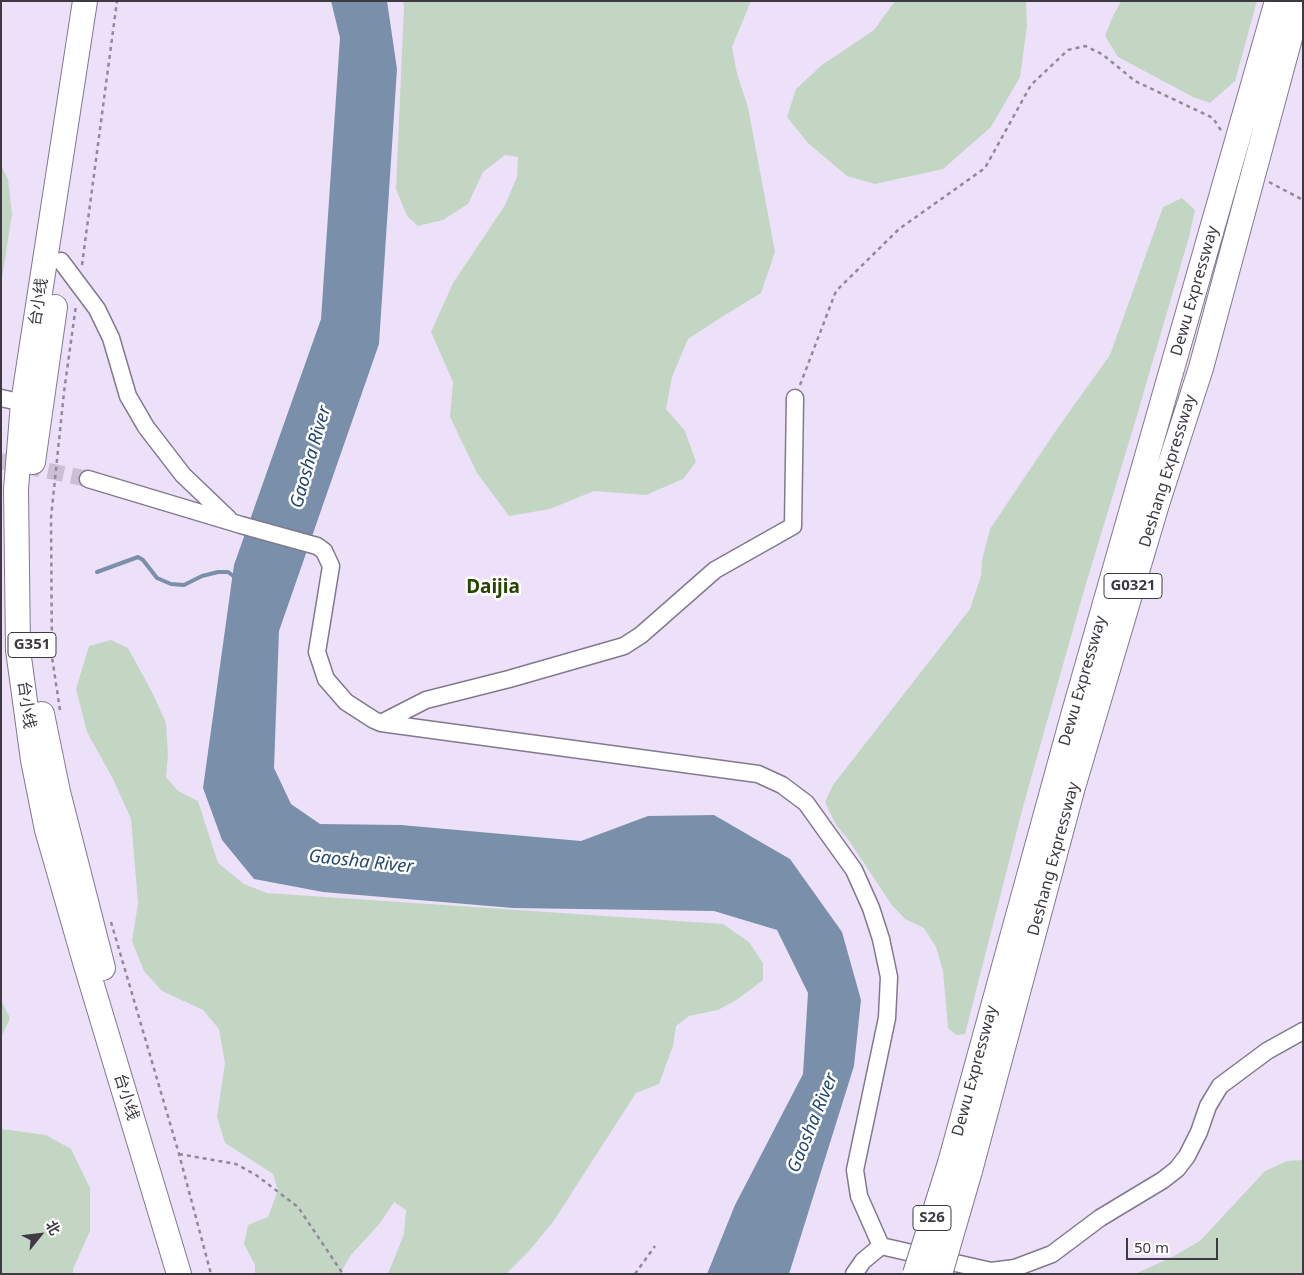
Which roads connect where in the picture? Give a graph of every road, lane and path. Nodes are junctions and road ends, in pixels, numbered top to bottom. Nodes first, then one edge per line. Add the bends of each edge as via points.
1 (85, 1) edge
2 (99, 1) edge
3 (117, 1) edge
4 (1277, 1) edge
5 (1300, 1) edge
6 (1225, 136) dead end
7 (1268, 182) dead end
8 (1303, 200) edge
9 (61, 261) junction
10 (79, 285) junction
11 (795, 398) joint
12 (22, 402) edge
13 (88, 479) tunnel mouth
14 (236, 524) junction
15 (60, 713) dead end
16 (381, 723) junction
17 (110, 918) dead end
18 (1303, 1031) edge
19 (179, 1154) junction
20 (960, 1167) junction
21 (655, 1246) dead end
22 (881, 1246) junction
23 (179, 1274) edge
24 (194, 1274) edge
25 (211, 1274) edge
26 (343, 1274) edge
27 (635, 1274) edge
28 (854, 1274) edge
29 (915, 1274) edge
30 (940, 1274) edge

1 - 12 highway, 台小线 / G351
2 - 9 highway, 台小线 / G351
3 - 10 path
4 - 20 highway, Dewu Expressway / S26 via 1074,712
5 - 20 highway, Deshang Expressway / G0321 via 1201,368 1157,504
6 - 11 path via 1213,118 1135,81 1102,54 1085,46 1068,50 1032,85 985,168 899,229 836,291
7 - 8 path
9 - 10 street
9 - 12 highway, 台小线 / G351
10 - 14 street via 97,309 111,338 128,396 146,427 183,475
10 - 15 path via 51,518 52,657
11 - 16 street via 794,526 715,570 624,646 426,700
12 - 23 highway, 台小线 / G351 via 16,489 18,650 33,760 52,848 84,962
12 - 24 highway, 台小线 / G351 via 26,582 43,722 110,998
13 - 14 street
14 - 16 street via 317,546 324,551 332,566 317,652 326,679 346,702
16 - 22 street via 758,774 782,785 806,803 854,870 871,908 889,977 887,1018 855,1170 859,1196
17 - 19 path
18 - 22 street via 1266,1051 1220,1086 1187,1156 1177,1169 1100,1218 1052,1254 1015,1268 991,1270
19 - 25 path
19 - 26 path via 236,1164 256,1175 298,1207
20 - 29 highway, Dewu Expressway / S26, bridge
20 - 30 highway, Dewu Expressway / S26, bridge
21 - 27 path
22 - 28 street via 863,1261

